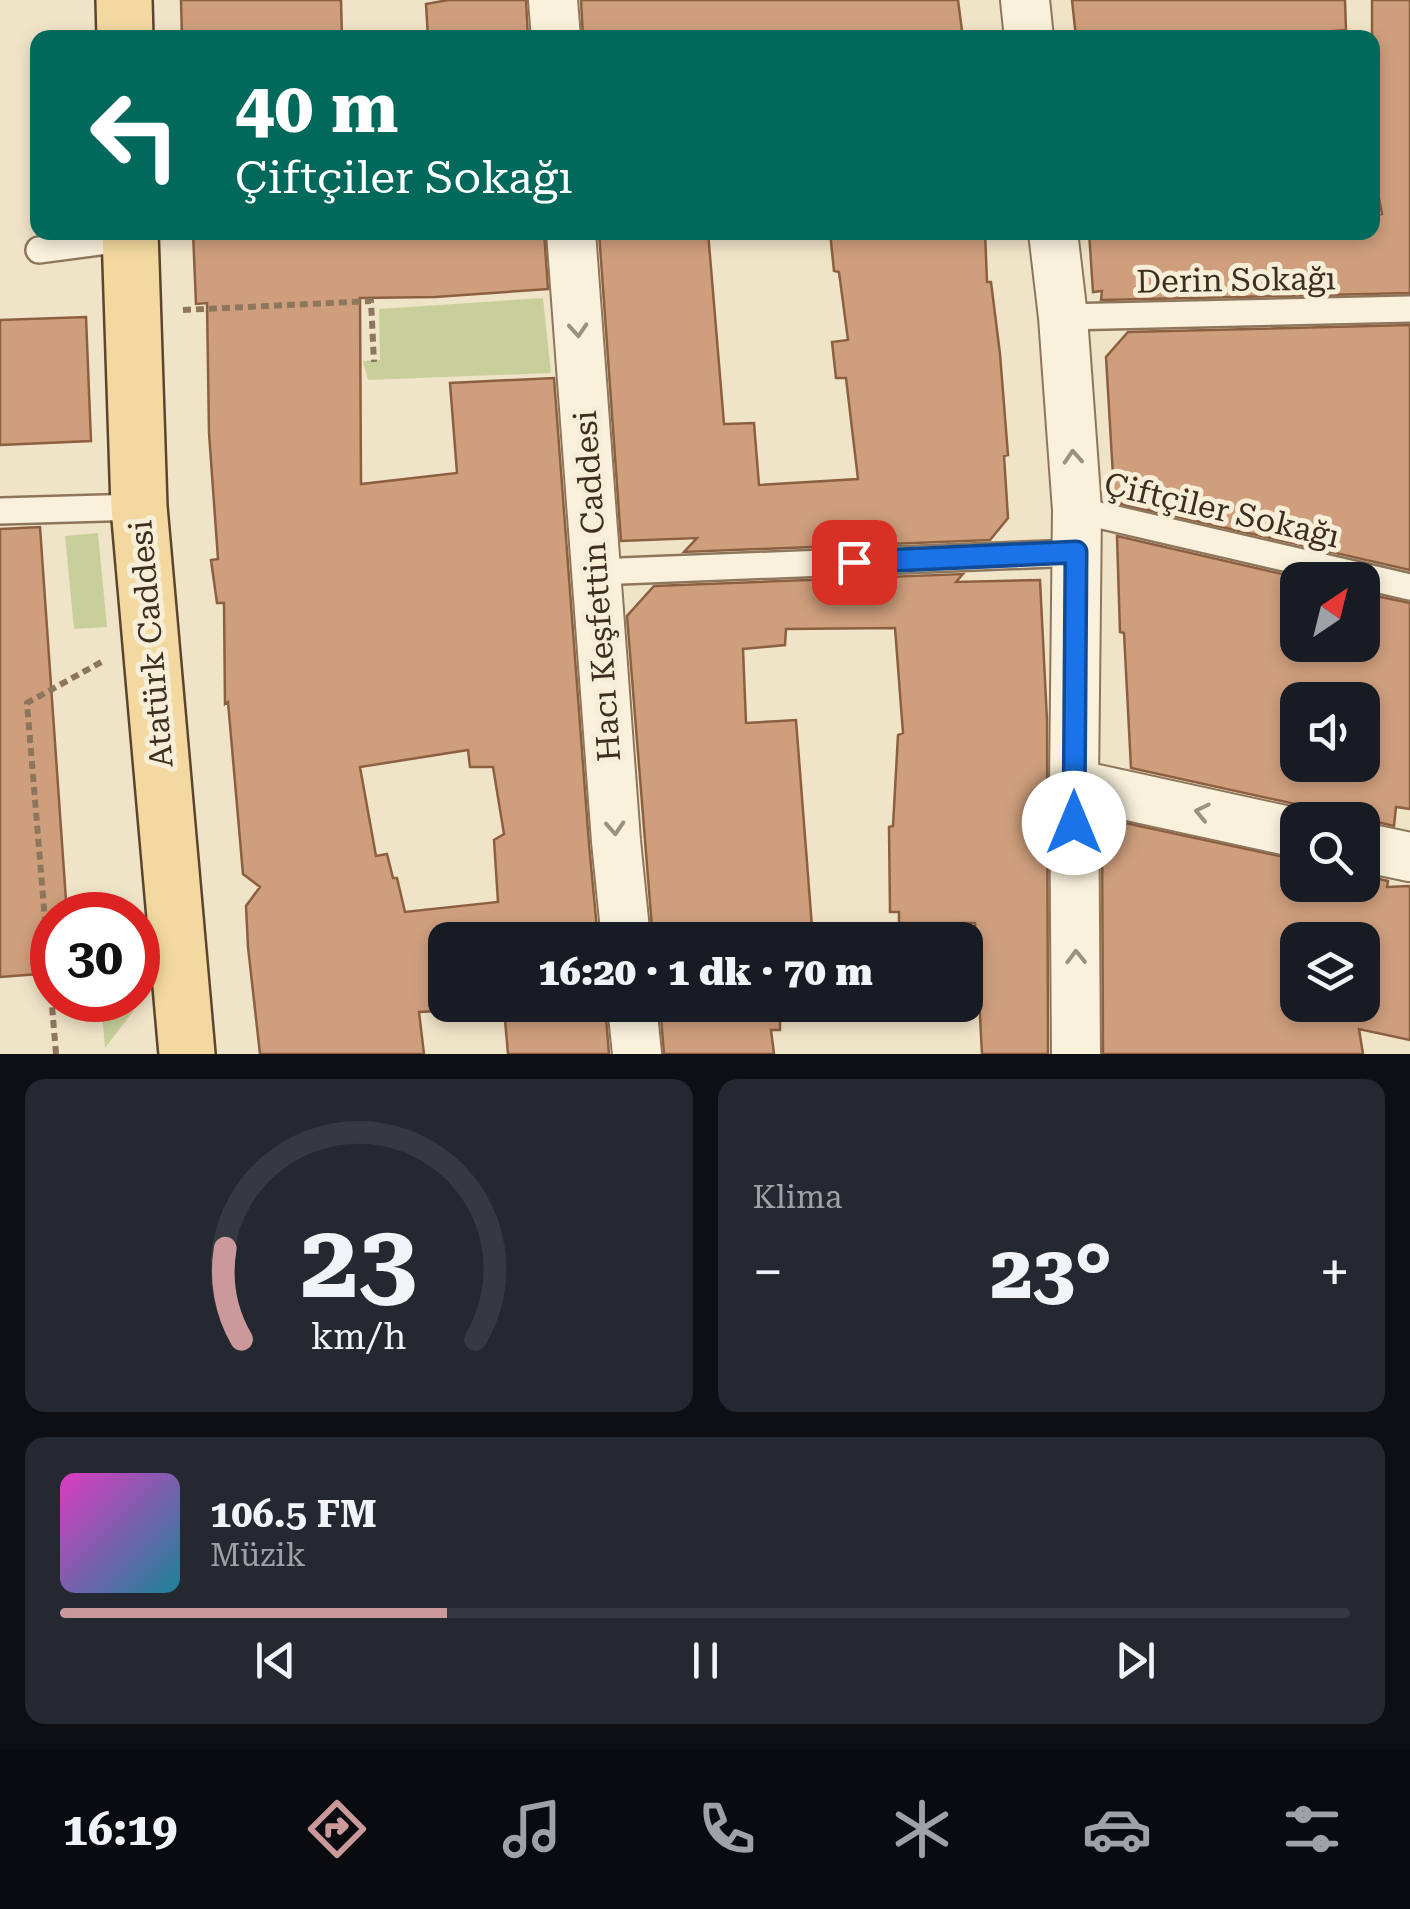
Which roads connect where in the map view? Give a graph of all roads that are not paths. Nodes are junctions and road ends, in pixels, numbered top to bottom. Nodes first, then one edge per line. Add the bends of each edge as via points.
1 (124, 0) edge
2 (553, 0) edge
3 (1025, 0) edge
4 (125, 30) edge
5 (555, 30) edge
6 (1028, 30) edge
7 (100, 240) edge
8 (130, 240) edge
9 (572, 240) edge
10 (1054, 240) edge
11 (39, 250) dead end
12 (1410, 309) edge
13 (1063, 317) junction
14 (139, 507) junction
15 (0, 511) edge
16 (1076, 531) junction
17 (596, 572) junction
18 (1410, 587) edge
19 (1074, 784) junction
20 (1280, 829) edge
21 (1380, 851) edge
22 (1410, 857) edge
23 (625, 922) edge
24 (634, 1022) edge
25 (187, 1054) edge
26 (637, 1054) edge
27 (1076, 1054) edge

1 - 4 main road
2 - 5 street
3 - 6 street
7 - 11 lane
8 - 14 main road, Atatürk Caddesi
9 -> 17 street, Hacı Keşfettin Caddesi
10 - 13 street
12 - 13 lane, Derin Sokağı
16 -> 13 street
14 - 15 lane
14 - 25 main road, Atatürk Caddesi
16 - 17 lane, Çiftçiler Sokağı
16 - 18 lane, Çiftçiler Sokağı
16 - 19 street
17 -> 23 street, Hacı Keşfettin Caddesi
20 -> 19 street
27 -> 19 street
21 - 22 street
24 - 26 street

